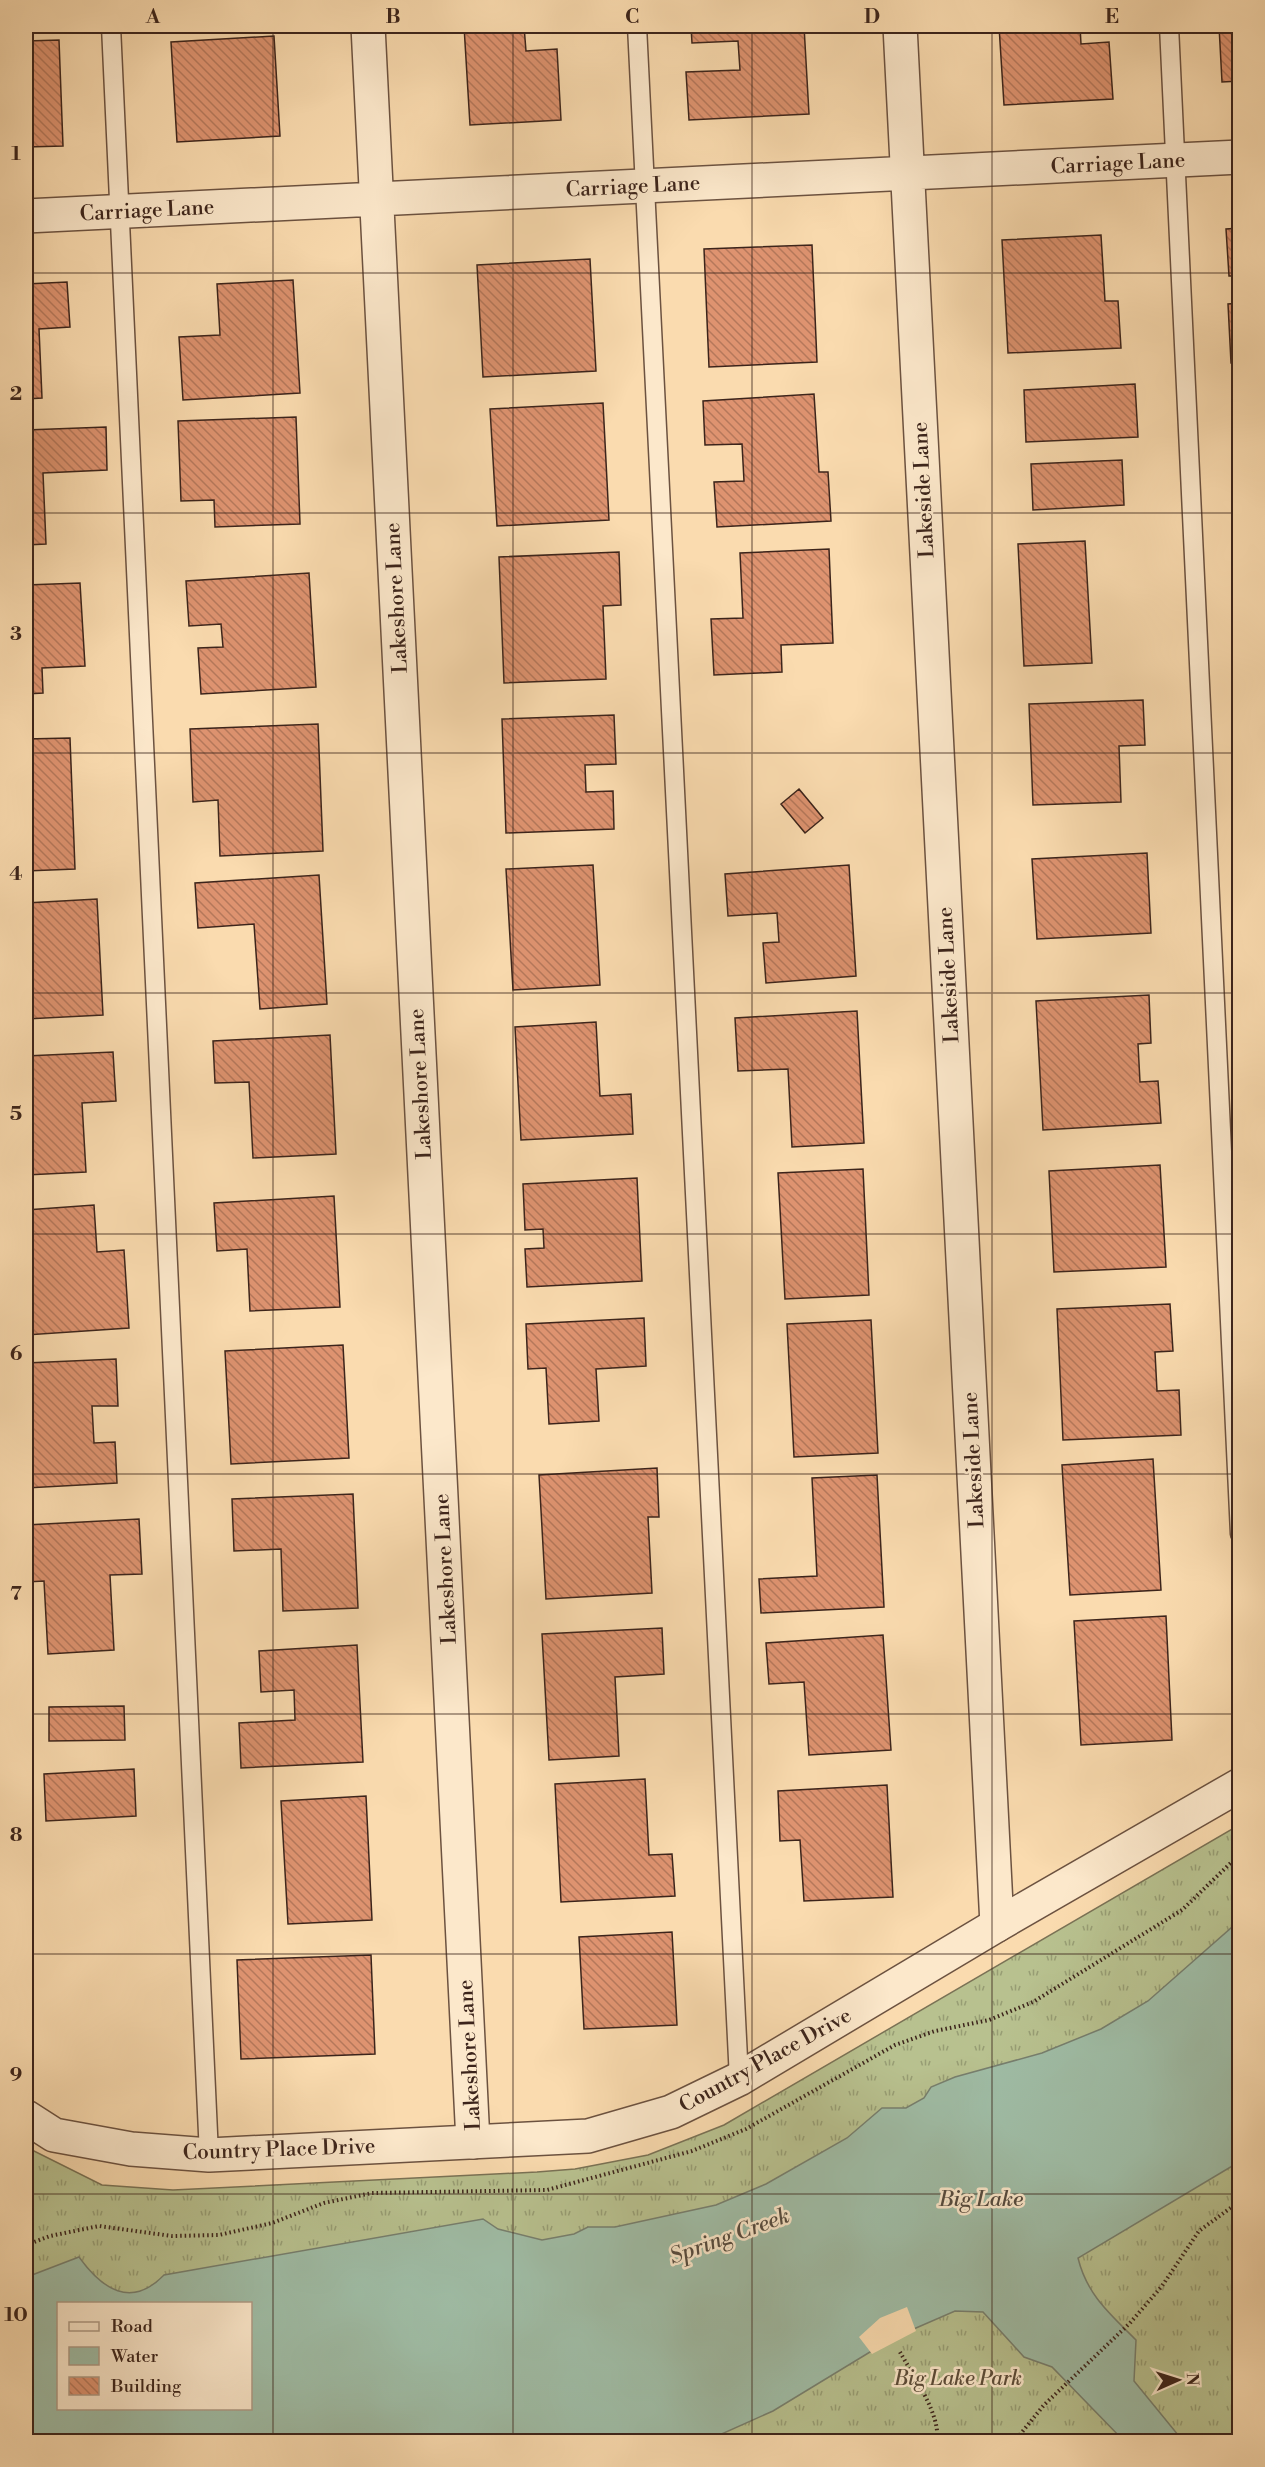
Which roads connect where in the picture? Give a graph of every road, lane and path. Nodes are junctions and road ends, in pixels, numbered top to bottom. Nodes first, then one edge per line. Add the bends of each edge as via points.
1 (111, 26) edge
2 (368, 26) edge
3 (637, 26) edge
4 (900, 26) edge
5 (1169, 26) edge
6 (1239, 157) edge
7 (1176, 160) junction
8 (907, 173) junction
9 (645, 186) junction
10 (376, 199) junction
11 (120, 211) junction
12 (26, 216) edge
13 (1239, 1534) edge
14 (1239, 1785) edge
15 (997, 1925) junction
16 (740, 2079) junction
17 (26, 2117) edge
18 (473, 2142) junction
19 (209, 2156) junction
20 (1239, 2201) edge
21 (900, 2352) dead end
22 (938, 2442) edge
23 (1014, 2442) edge

1 - 11 lane
2 - 10 street, Lakeshore Lane
3 - 9 lane
4 - 8 street, Lakeside Lane
5 - 7 lane
6 - 7 street, Carriage Lane
7 - 8 street, Carriage Lane
7 - 13 lane
8 - 9 street, Carriage Lane
8 - 15 street, Lakeside Lane
9 - 10 street, Carriage Lane
9 - 16 lane
10 - 11 street, Carriage Lane
10 - 18 street, Lakeshore Lane
11 - 12 street, Carriage Lane
11 - 19 lane
14 - 15 street, Country Place Drive
15 - 16 street, Country Place Drive
16 - 18 street, Country Place Drive via 671,2112 588,2136
17 - 19 street, Country Place Drive via 54,2136 131,2149
18 - 19 street, Country Place Drive
20 - 23 path via 1199,2230 1162,2286 1130,2323 1044,2405
21 - 22 path via 934,2415

